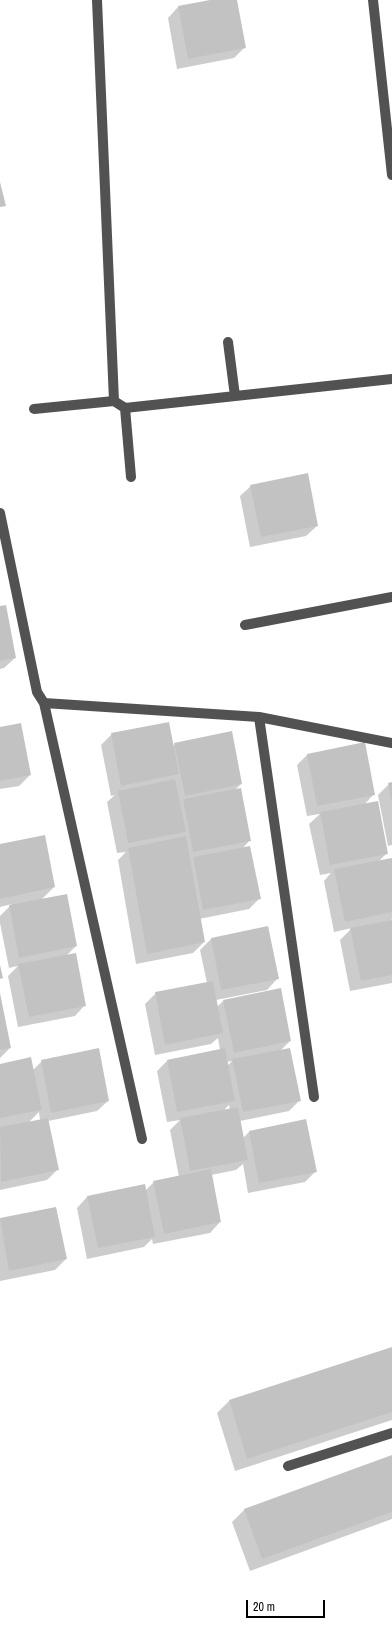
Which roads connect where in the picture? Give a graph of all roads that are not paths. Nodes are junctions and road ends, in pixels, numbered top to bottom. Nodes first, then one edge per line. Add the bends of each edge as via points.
1 (97, 0) edge
2 (372, 0) edge
3 (392, 175) edge
4 (228, 342) dead end
5 (392, 379) edge
6 (235, 396) junction
7 (114, 401) junction
8 (126, 408) junction
9 (34, 409) dead end
10 (131, 477) dead end
11 (0, 513) edge
12 (392, 597) edge
13 (245, 625) dead end
14 (44, 703) junction
15 (259, 717) junction
16 (392, 743) edge
17 (314, 1097) dead end
18 (142, 1140) dead end
19 (392, 1433) edge
20 (288, 1466) dead end

1 - 7 street
2 - 3 street
4 - 6 street
5 - 6 street
6 - 8 street
7 - 8 street
7 - 9 street
8 - 10 street
11 - 14 street via 37,692
12 - 13 street
14 - 15 street
14 - 18 street
15 - 16 street
15 - 17 street
19 - 20 street

